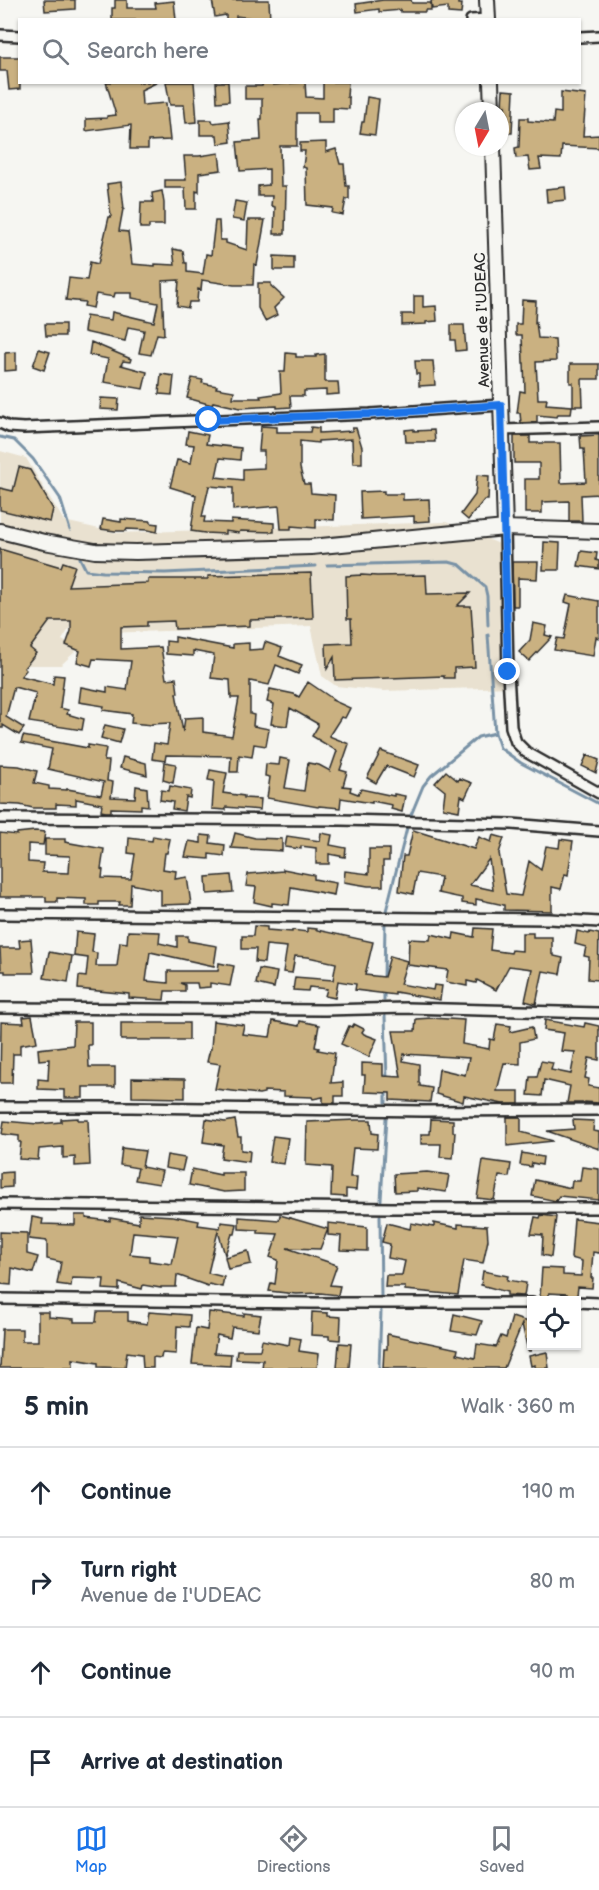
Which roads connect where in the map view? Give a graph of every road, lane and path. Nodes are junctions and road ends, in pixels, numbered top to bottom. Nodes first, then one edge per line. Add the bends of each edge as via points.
1 (487, 0) edge
2 (488, 18) edge
3 (0, 36) edge
4 (18, 36) edge
5 (599, 36) edge
6 (581, 37) edge
7 (491, 84) edge
8 (492, 102) edge
9 (493, 156) edge
10 (501, 405) junction
11 (0, 423) edge
12 (599, 427) edge
13 (502, 430) junction
14 (505, 528) junction
15 (0, 531) edge
16 (599, 531) edge
17 (599, 793) edge
18 (0, 818) edge
19 (599, 831) edge
20 (0, 914) edge
21 (599, 922) edge
22 (0, 1008) edge
23 (599, 1013) edge
24 (0, 1107) edge
25 (599, 1110) edge
26 (0, 1203) edge
27 (599, 1208) edge
28 (0, 1299) edge
29 (581, 1302) edge
30 (599, 1302) edge
31 (527, 1303) edge

1 - 2 main road
3 - 4 street
5 - 6 street
7 - 8 main road
9 - 10 main road, Avenue de I'UDEAC
10 - 11 street via 24,428
10 - 13 main road, Avenue de I'UDEAC
12 - 13 street
13 - 14 main road, Avenue de I'UDEAC
14 - 15 main road via 312,547 136,552 95,551
14 - 16 main road
14 - 17 street via 508,672 511,727 516,742 526,752
18 - 19 street via 512,824
20 - 21 street
22 - 23 street via 406,1008
24 - 25 street
26 - 27 street
28 - 31 street
29 - 30 street

